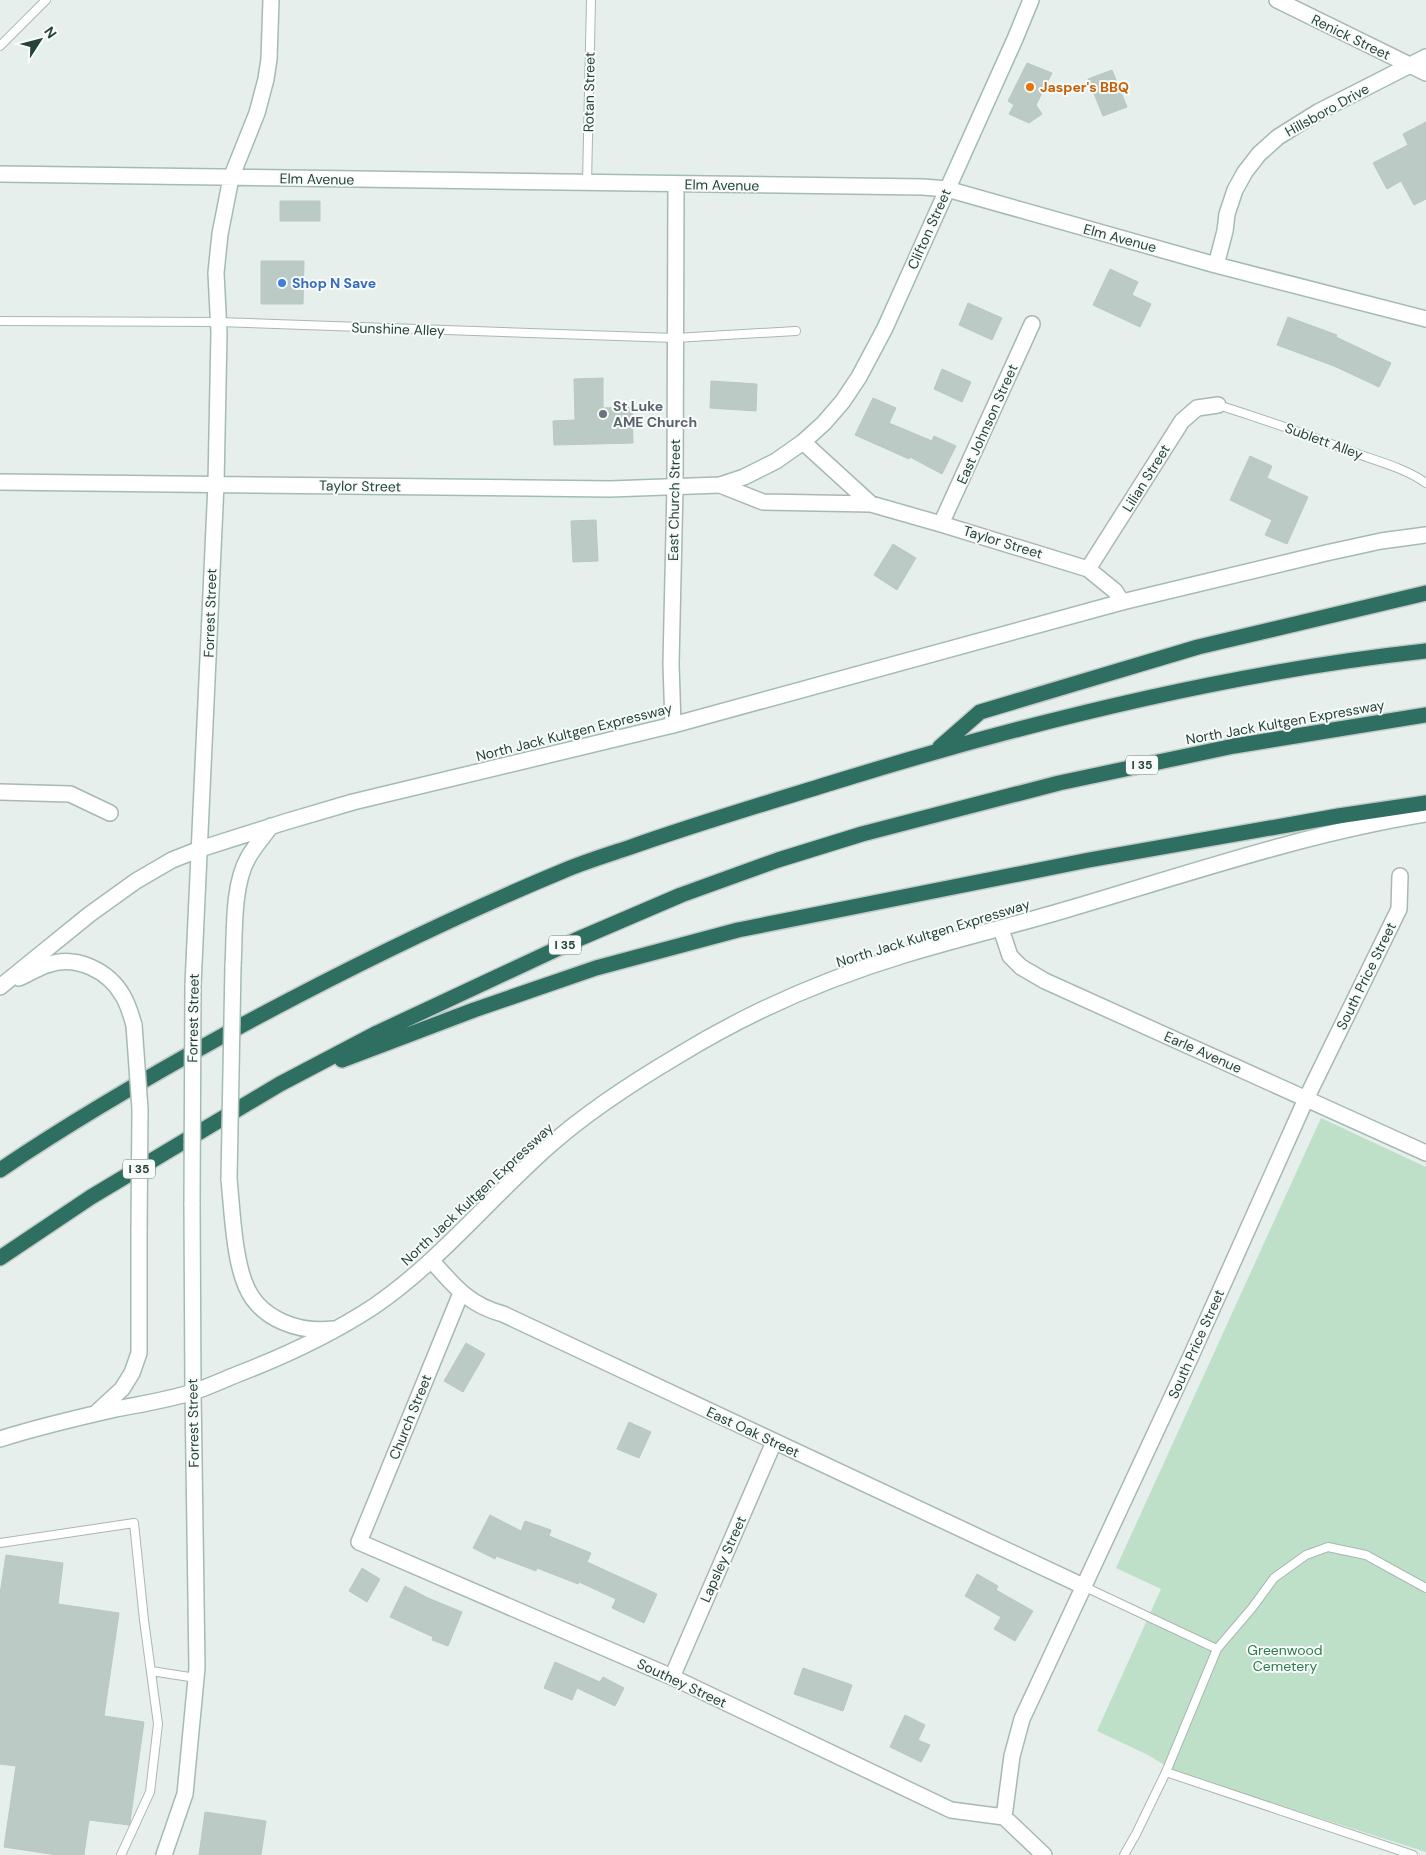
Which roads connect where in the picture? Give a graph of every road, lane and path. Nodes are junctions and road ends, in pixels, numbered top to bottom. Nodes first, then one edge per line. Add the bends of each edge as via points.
1 (46, 0) edge
2 (271, 0) edge
3 (591, 0) edge
4 (1031, 0) edge
5 (1277, 0) edge
6 (0, 46) edge
7 (1426, 57) edge
8 (1409, 65) junction
9 (1426, 73) edge
10 (0, 174) edge
11 (231, 178) junction
12 (587, 183) junction
13 (676, 185) junction
14 (947, 190) junction
15 (1216, 265) junction
16 (1426, 319) edge
17 (0, 321) edge
18 (218, 322) junction
19 (1032, 324) dead end
20 (796, 331) dead end
21 (675, 338) junction
22 (1218, 405) joint
23 (803, 442) junction
24 (0, 482) edge
25 (1426, 483) edge
26 (216, 484) junction
27 (720, 485) junction
28 (675, 487) junction
29 (871, 504) junction
30 (941, 524) junction
31 (1426, 535) edge
32 (1088, 569) junction
33 (1426, 593) edge
34 (1122, 602) junction
35 (1426, 651) edge
36 (1426, 715) edge
37 (674, 725) junction
38 (937, 750) junction
39 (0, 792) edge
40 (1426, 803) edge
41 (110, 813) dead end
42 (1426, 814) edge
43 (271, 826) junction
44 (200, 849) junction
45 (1400, 876) dead end
46 (1001, 929) junction
47 (0, 988) edge
48 (280, 1084) junction
49 (1306, 1099) junction
50 (76, 1121) junction
51 (1426, 1153) edge
52 (0, 1159) edge
53 (0, 1170) edge
54 (0, 1258) edge
55 (432, 1261) junction
56 (461, 1293) junction
57 (338, 1328) junction
58 (193, 1392) junction
59 (96, 1414) junction
60 (0, 1439) edge
61 (774, 1442) junction
62 (359, 1542) joint
63 (0, 1543) edge
64 (1085, 1587) junction
65 (1426, 1588) edge
66 (1217, 1649) junction
67 (151, 1671) junction
68 (672, 1677) junction
69 (196, 1678) junction
70 (1166, 1772) junction
71 (1004, 1817) junction
72 (121, 1855) edge
73 (164, 1855) edge
74 (1044, 1855) edge
75 (1124, 1855) edge
76 (1412, 1855) edge

1 - 6 lane
2 - 11 street, Forrest Street via 266,79 257,114
3 - 12 lane, Rotan Street
4 - 14 street, Clifton Street
5 - 8 street, Renick Street
7 - 8 street, Hillsboro Drive
8 - 9 street, Renick Street
8 - 15 street, Hillsboro Drive via 1318,112 1259,154 1235,190
10 - 11 street, Elm Avenue
11 - 12 street, Elm Avenue
11 - 18 street, Forrest Street via 216,273
12 - 13 street, Elm Avenue
13 - 14 street, Elm Avenue via 923,187
13 - 21 street, East Church Street
14 - 15 street, Elm Avenue
14 - 23 street, Clifton Street via 885,328 859,377 837,408
15 - 16 street, Elm Avenue
17 - 18 lane, Sunshine Alley
18 - 21 lane, Sunshine Alley
18 - 26 street, Forrest Street
19 - 30 street, East Johnson Street
20 - 21 lane, Sunshine Alley
21 - 28 street, East Church Street
22 - 25 lane, Sublett Alley via 1365,456
22 - 32 street, Lilian Street via 1197,408 1182,421
23 - 27 street, Taylor Street via 776,461
23 - 29 street, Taylor Street
24 - 26 street, Taylor Street
26 - 28 street, Taylor Street
26 - 44 street, Forrest Street
27 - 28 street, Taylor Street
27 - 29 street, Taylor Street via 763,502
28 - 37 street, East Church Street via 671,664
29 - 30 street, Taylor Street
30 - 32 street, Taylor Street
31 - 34 street, North Jack Kultgen Expressway via 1380,541
32 - 34 street, Taylor Street via 1115,591
33 - 38 highway via 1198,647 980,712
34 - 37 street, North Jack Kultgen Expressway
35 - 38 highway via 1268,673 1106,708
36 - 48 highway, North Jack Kultgen Expressway / I 35 via 1234,746 1106,772 862,834 778,860 681,895 576,940 377,1033
37 - 43 street, North Jack Kultgen Expressway via 353,802
38 - 50 highway via 718,817 566,870 412,938 306,991 146,1078
39 - 41 street via 70,794
40 - 48 highway via 1328,817 1089,860 738,930 596,968 474,1010
42 - 46 street, North Jack Kultgen Expressway via 1317,837
43 - 44 street, North Jack Kultgen Expressway
43 - 57 street, bridge via 248,859 237,900 229,1179 238,1258 246,1286 257,1304 269,1314 287,1324 317,1331
44 - 47 street, North Jack Kultgen Expressway via 172,860 136,881 90,914
44 - 58 street, Forrest Street, bridge via 193,985
45 - 49 street, South Price Street via 1399,909
46 - 49 street, Earle Avenue via 1010,956 1021,967 1045,981
46 - 55 street, North Jack Kultgen Expressway via 904,955 824,982 743,1018 679,1054 552,1143
47 - 59 street, bridge via 49,964 72,962 95,968 112,980 124,997 134,1025 140,1109 139,1352 122,1389
48 - 54 highway, North Jack Kultgen Expressway / I 35 via 91,1198
49 - 51 street, Earle Avenue
49 - 64 street, South Price Street
50 - 52 highway
50 - 53 highway
55 - 56 street, East Oak Street
55 - 57 street, North Jack Kultgen Expressway via 372,1307
56 - 61 street, East Oak Street via 490,1311 503,1314
56 - 62 street, Church Street
57 - 58 street, North Jack Kultgen Expressway via 286,1356
58 - 59 street, North Jack Kultgen Expressway
58 - 69 street, Forrest Street
59 - 60 street, North Jack Kultgen Expressway
61 - 64 street, East Oak Street
61 - 68 street, Lapsley Street
62 - 68 street, Southey Street
63 - 67 lane via 134,1523
64 - 66 lane
64 - 71 street, South Price Street via 1022,1719 1012,1756
65 - 66 lane via 1366,1555 1328,1547 1306,1555 1274,1578
66 - 70 lane
67 - 69 lane
67 - 72 lane via 158,1724 150,1792
68 - 71 street, Southey Street via 951,1810
69 - 73 street, Forrest Street via 185,1794
70 - 75 lane
70 - 76 lane
71 - 74 street

